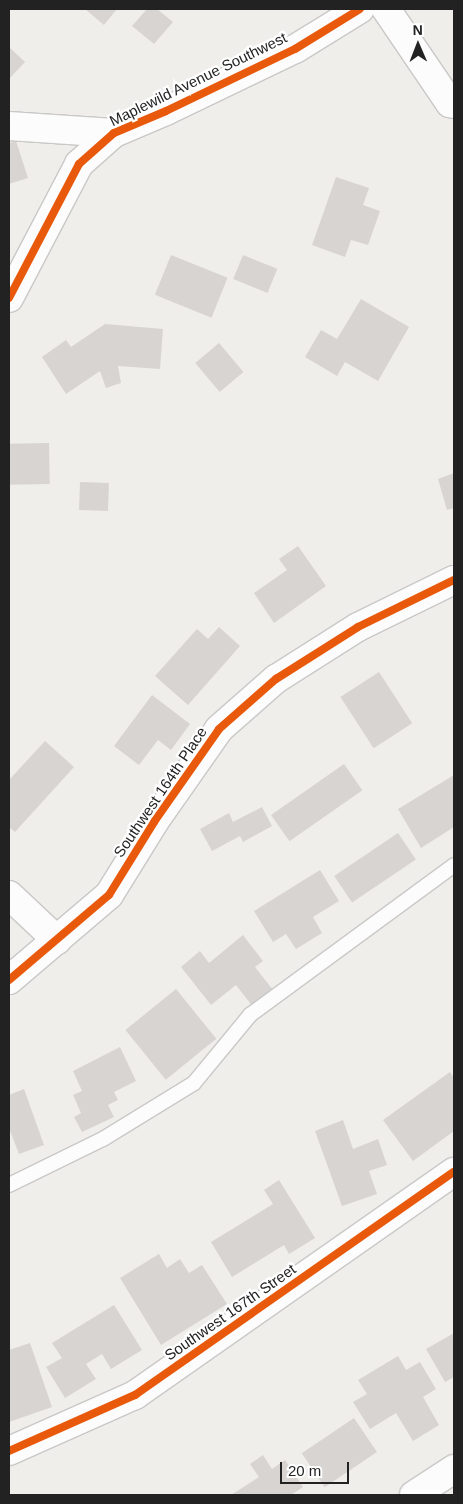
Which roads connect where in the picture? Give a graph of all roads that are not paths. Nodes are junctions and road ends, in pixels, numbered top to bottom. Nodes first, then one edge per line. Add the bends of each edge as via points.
1 (360, 9) edge
2 (386, 9) edge
3 (454, 104) edge
4 (9, 126) edge
5 (114, 133) junction
6 (9, 298) edge
7 (454, 580) edge
8 (454, 865) edge
9 (9, 895) edge
10 (57, 940) junction
11 (9, 980) edge
12 (454, 1172) edge
13 (9, 1184) edge
14 (9, 1451) edge
15 (454, 1469) edge
16 (414, 1495) edge

1 - 5 street, Maplewild Avenue Southwest via 295,49
2 - 3 street via 450,103
4 - 5 street
5 - 6 street, Maplewild Avenue Southwest via 78,164
7 - 10 street, Southwest 164th Place via 358,626 276,679 219,729 154,822 109,895
8 - 13 lane via 250,1015 194,1083 103,1139
9 - 10 street
10 - 11 street, Southwest 164th Place
12 - 14 street, Southwest 167th Street via 135,1395
15 - 16 street

